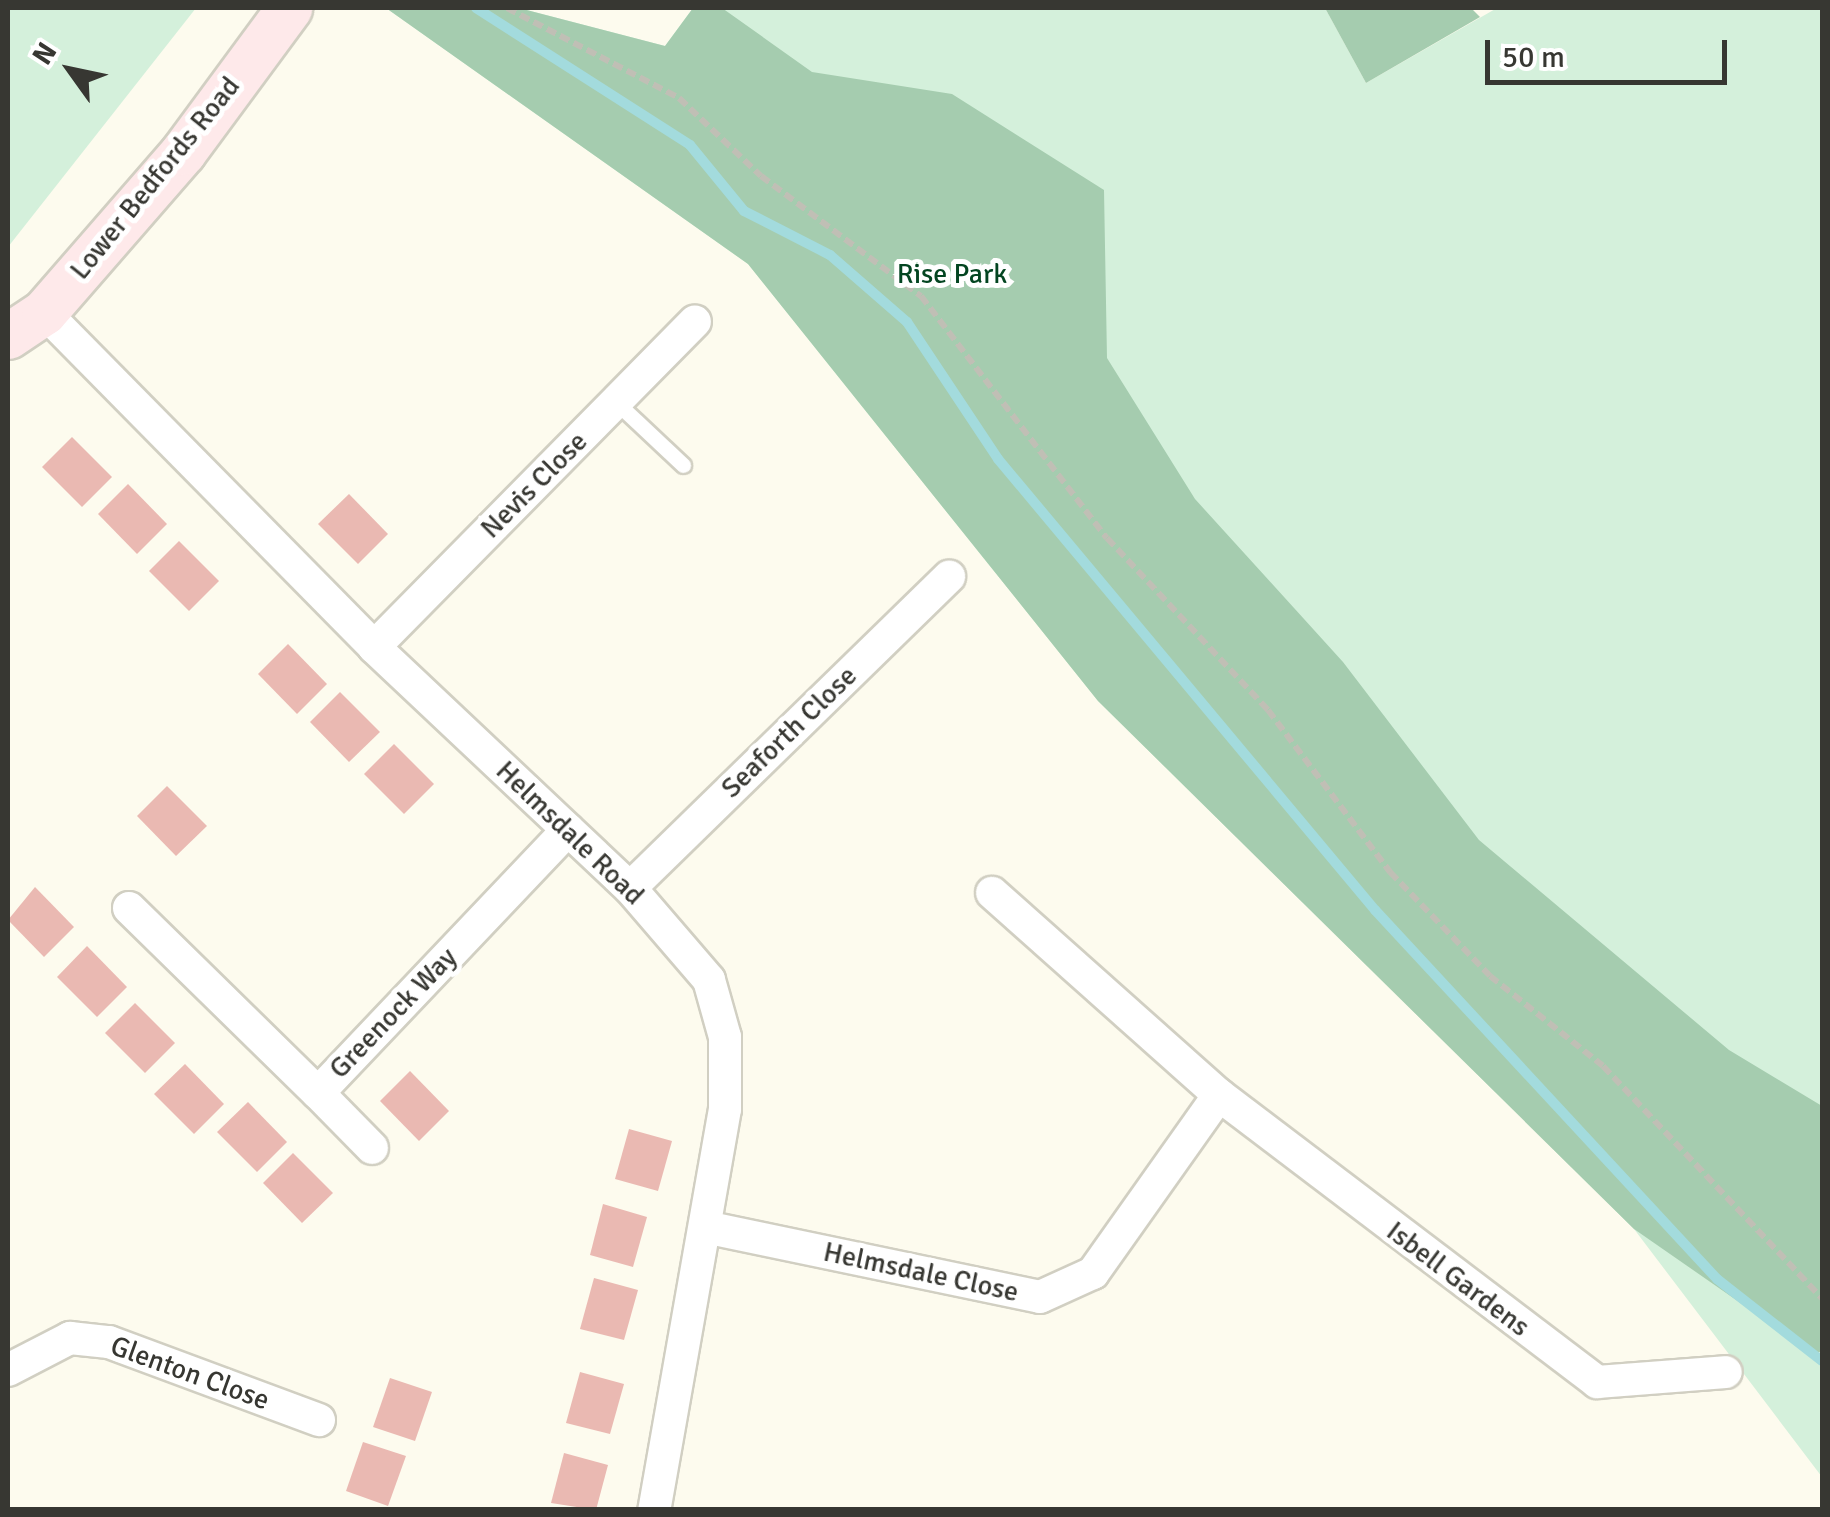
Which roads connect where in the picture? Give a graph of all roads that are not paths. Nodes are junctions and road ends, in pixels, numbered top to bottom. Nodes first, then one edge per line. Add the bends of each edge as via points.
1 (289, 8) edge
2 (695, 322) dead end
3 (26, 324) edge
4 (616, 402) junction
5 (684, 465) dead end
6 (948, 577) dead end
7 (374, 648) junction
8 (568, 830) junction
9 (630, 888) junction
10 (992, 892) dead end
11 (129, 908) dead end
12 (318, 1093) junction
13 (1219, 1095) junction
14 (372, 1148) dead end
15 (705, 1227) junction
16 (8, 1370) edge
17 (1726, 1372) dead end
18 (319, 1420) dead end
19 (654, 1510) edge

1 - 3 street, Lower Bedfords Road via 183,152
2 - 4 street, Nevis Close
3 - 7 street, Helmsdale Road
4 - 5 lane
4 - 7 street, Nevis Close
6 - 9 street, Seaforth Close
7 - 8 street, Helmsdale Road
8 - 9 street, Helmsdale Road
8 - 12 street, Greenock Way
9 - 15 street, Helmsdale Road via 709,980 725,1037 726,1110
10 - 13 street
11 - 12 street, Greenock Way
12 - 14 street
13 - 15 street, Helmsdale Close via 1093,1272 1040,1297
13 - 17 street, Isbell Gardens via 1597,1382
15 - 19 street, Helmsdale Road
16 - 18 street, Glenton Close via 70,1338 109,1342

